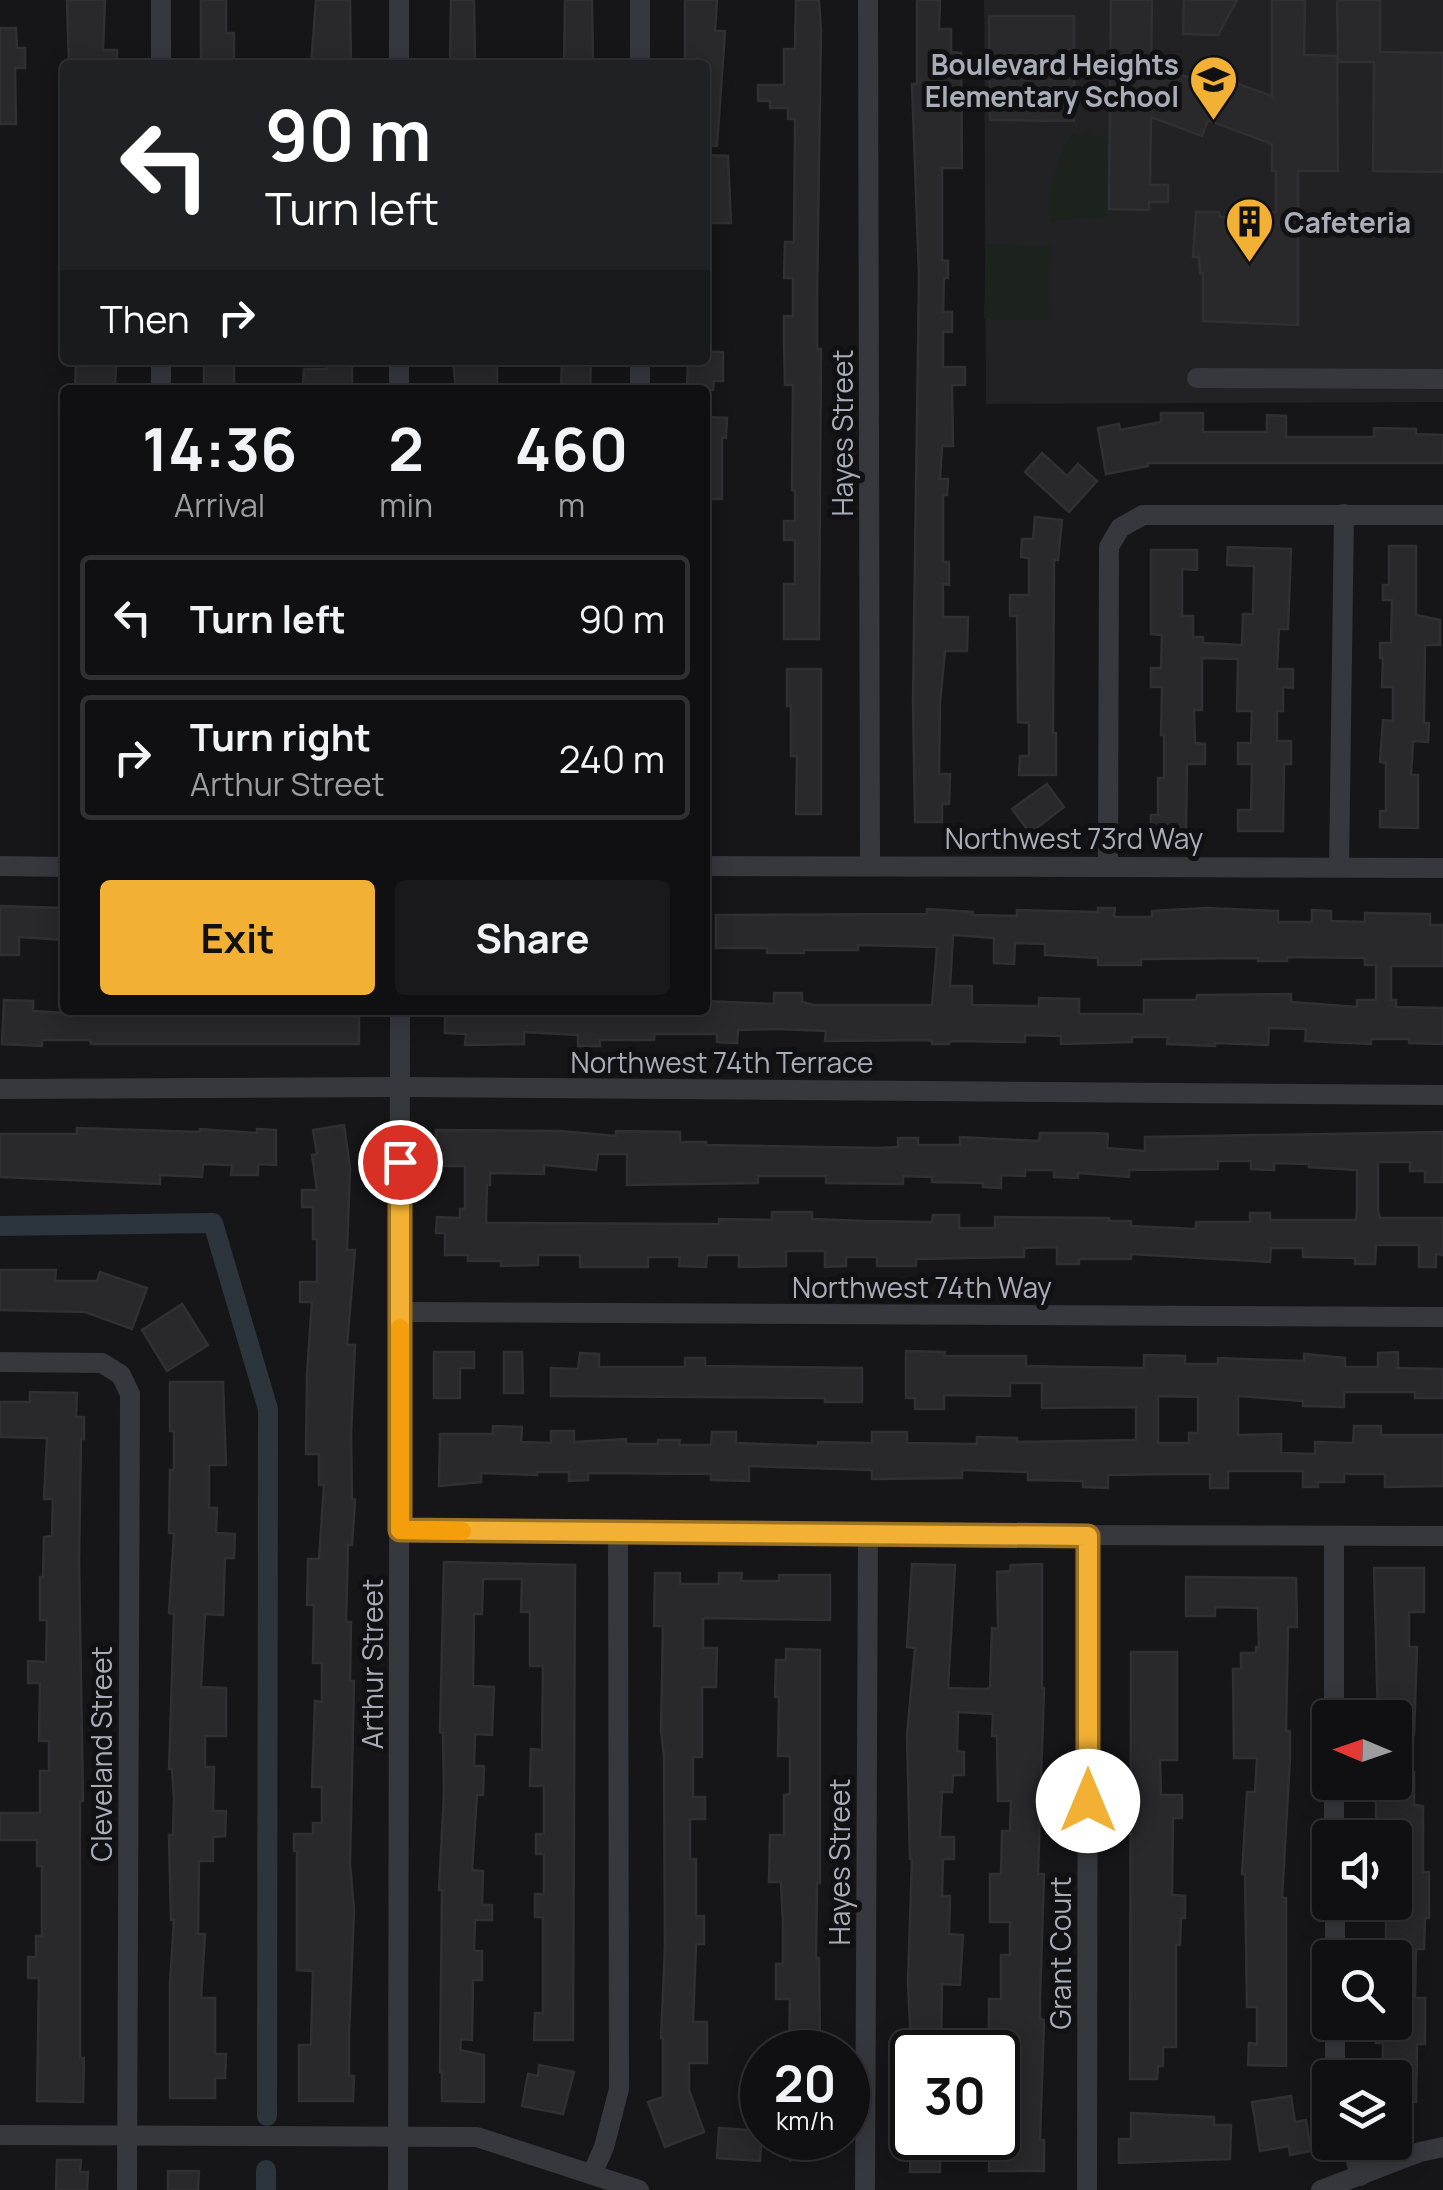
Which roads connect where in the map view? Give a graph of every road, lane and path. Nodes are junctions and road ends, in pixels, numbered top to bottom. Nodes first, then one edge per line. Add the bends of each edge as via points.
1 (161, 0) edge
2 (399, 0) edge
3 (640, 0) edge
4 (868, 0) edge
5 (162, 60) edge
6 (399, 60) edge
7 (640, 60) edge
8 (1197, 378) dead end
9 (1443, 379) edge
10 (1344, 514) junction
11 (1443, 515) edge
12 (870, 865) junction
13 (0, 866) edge
14 (710, 866) edge
15 (1108, 866) junction
16 (1339, 866) junction
17 (60, 867) edge
18 (1443, 868) edge
19 (400, 1015) edge
20 (400, 1086) junction
21 (0, 1089) edge
22 (1443, 1095) edge
23 (400, 1312) junction
24 (1443, 1317) edge
25 (0, 1362) edge
26 (400, 1530) junction
27 (868, 1533) junction
28 (618, 1534) junction
29 (1088, 1536) junction
30 (1334, 1536) junction
31 (1443, 1536) edge
32 (1334, 1700) edge
33 (0, 2135) edge
34 (126, 2135) junction
35 (398, 2138) junction
36 (1443, 2147) edge
37 (1356, 2160) edge
38 (593, 2172) junction
39 (1360, 2176) junction
40 (127, 2190) edge
41 (398, 2190) edge
42 (640, 2190) edge
43 (865, 2190) edge
44 (1088, 2190) edge
45 (1321, 2190) edge

1 - 5 street
2 - 6 street
3 - 7 street
4 - 12 street, Hayes Street
8 - 9 street
10 - 11 street
10 - 15 street via 1143,515 1120,528 1109,546
10 - 16 street
12 - 14 street, Northwest 73rd Way
12 - 15 street, Northwest 73rd Way
13 - 17 street
15 - 16 street, Northwest 73rd Way
16 - 18 street, Northwest 73rd Way
19 - 20 street, Arthur Street
20 - 21 street, Northwest 74th Terrace
20 - 22 street, Northwest 74th Terrace
20 - 23 street, Arthur Street
23 - 24 street, Northwest 74th Way
23 - 26 street, Arthur Street
25 - 34 street, Cleveland Street via 102,1364 120,1374 130,1394
26 - 28 street
26 - 35 street, Arthur Street
27 - 28 street
27 - 29 street
27 - 43 street, Hayes Street
28 - 38 street via 619,2089
29 - 30 street
29 - 44 street, Grant Court
30 - 31 street
30 - 32 street
33 - 34 street
34 - 35 street
34 - 40 street, Cleveland Street
35 - 38 street via 477,2137
35 - 41 street, Arthur Street
36 - 39 street
37 - 39 street
38 - 42 street
39 - 45 street

